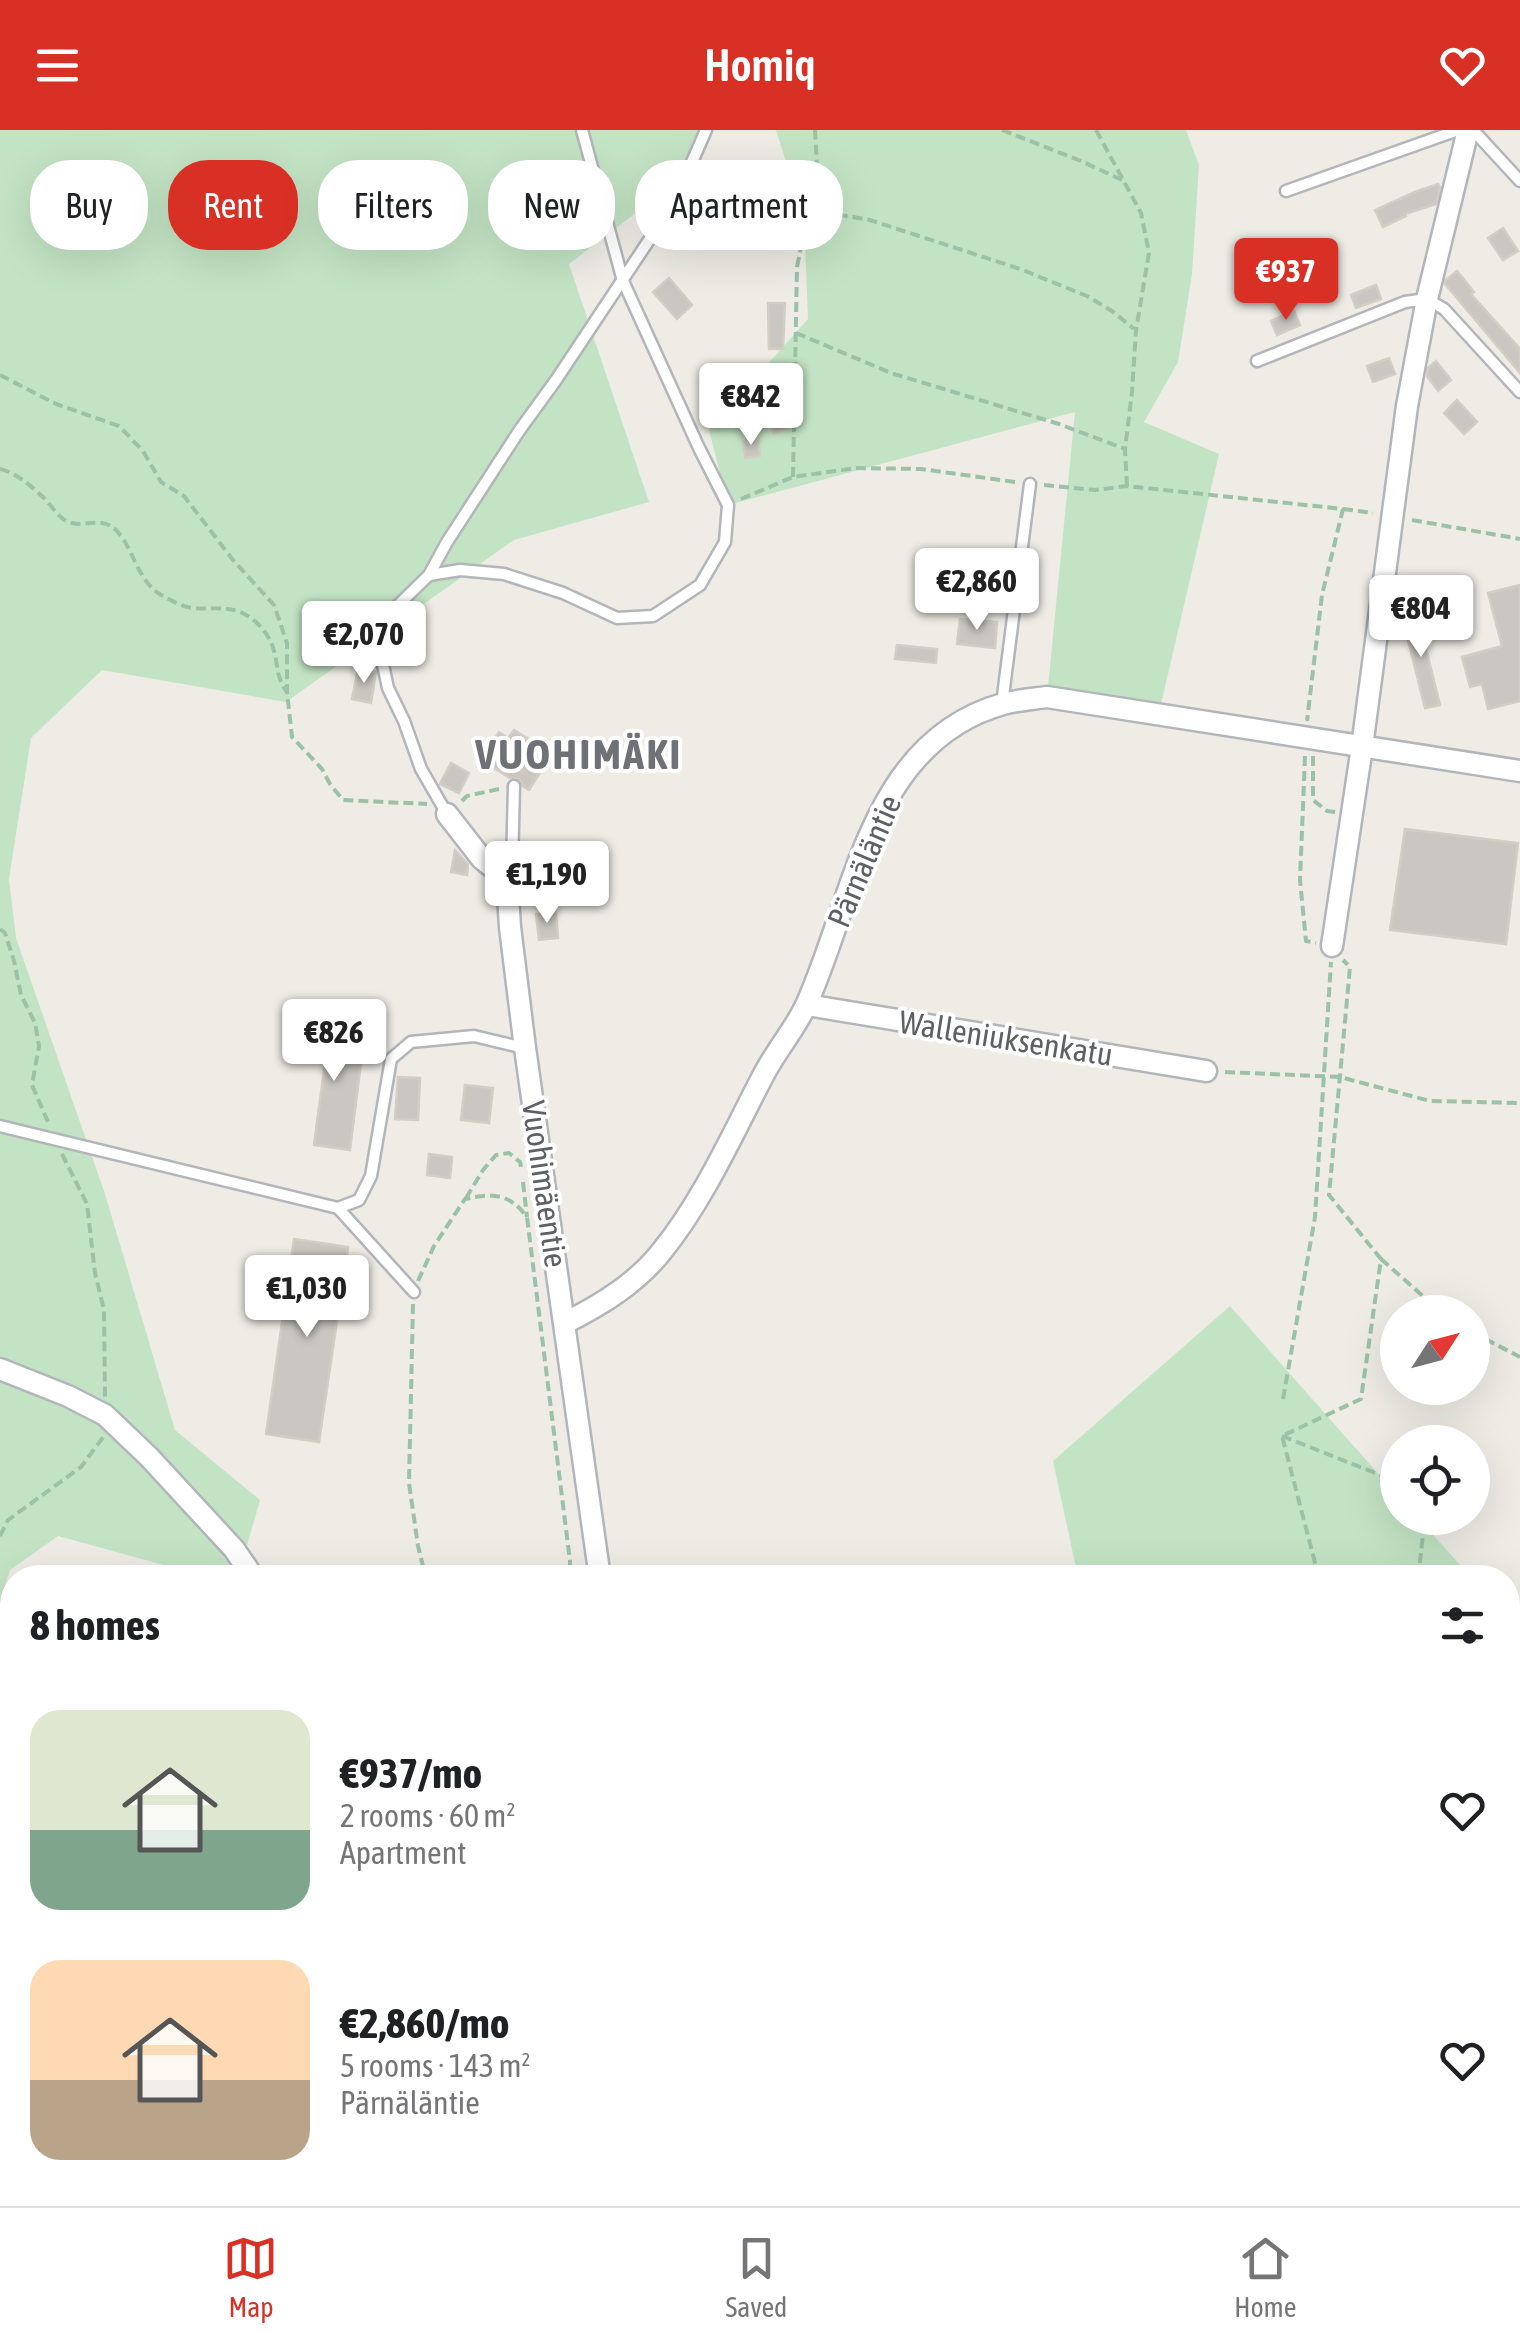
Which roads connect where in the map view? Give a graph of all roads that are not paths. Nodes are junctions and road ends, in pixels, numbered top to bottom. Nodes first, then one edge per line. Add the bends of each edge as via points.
1 (582, 130) edge
2 (706, 130) edge
3 (1458, 130) edge
4 (1471, 130) edge
5 (1520, 181) edge
6 (1286, 190) dead end
7 (623, 281) junction
8 (1426, 300) junction
9 (1257, 362) dead end
10 (1520, 392) edge
11 (1030, 484) road end
12 (429, 574) junction
13 (1002, 704) junction
14 (1362, 747) junction
15 (1520, 771) edge
16 (514, 786) road end
17 (444, 809) joint
18 (507, 880) junction
19 (1332, 946) road end
20 (806, 1005) junction
21 (525, 1048) junction
22 (1206, 1070) road end
23 (0, 1126) edge
24 (338, 1208) junction
25 (414, 1292) road end
26 (565, 1323) junction
27 (0, 1369) edge
28 (245, 1565) edge
29 (598, 1565) edge

1 - 7 lane
2 - 7 lane via 675,201
3 - 6 lane
4 - 5 lane
4 - 8 street
7 - 12 lane
7 - 12 lane via 728,505 725,542 700,585 653,616 618,618 504,574
8 - 9 lane via 1406,302
8 - 10 lane via 1444,309
8 - 14 street
11 - 13 lane
12 - 17 lane via 390,613 380,652 388,688
13 - 14 street, Pärnäläntie via 1048,696
13 - 20 street, Pärnäläntie via 944,733 912,762 884,802
14 - 15 street, Pärnäläntie
14 - 19 street
16 - 18 lane
17 - 18 street
18 - 21 street, Vuohimäentie
20 - 22 street, Walleniuksenkatu
20 - 26 street, Pärnäläntie via 661,1253 600,1306
21 - 24 lane via 474,1036 411,1042 391,1059 372,1176 359,1200
21 - 26 street, Vuohimäentie
23 - 24 lane
24 - 25 lane
26 - 29 street, Vuohimäentie
27 - 28 street via 106,1416

